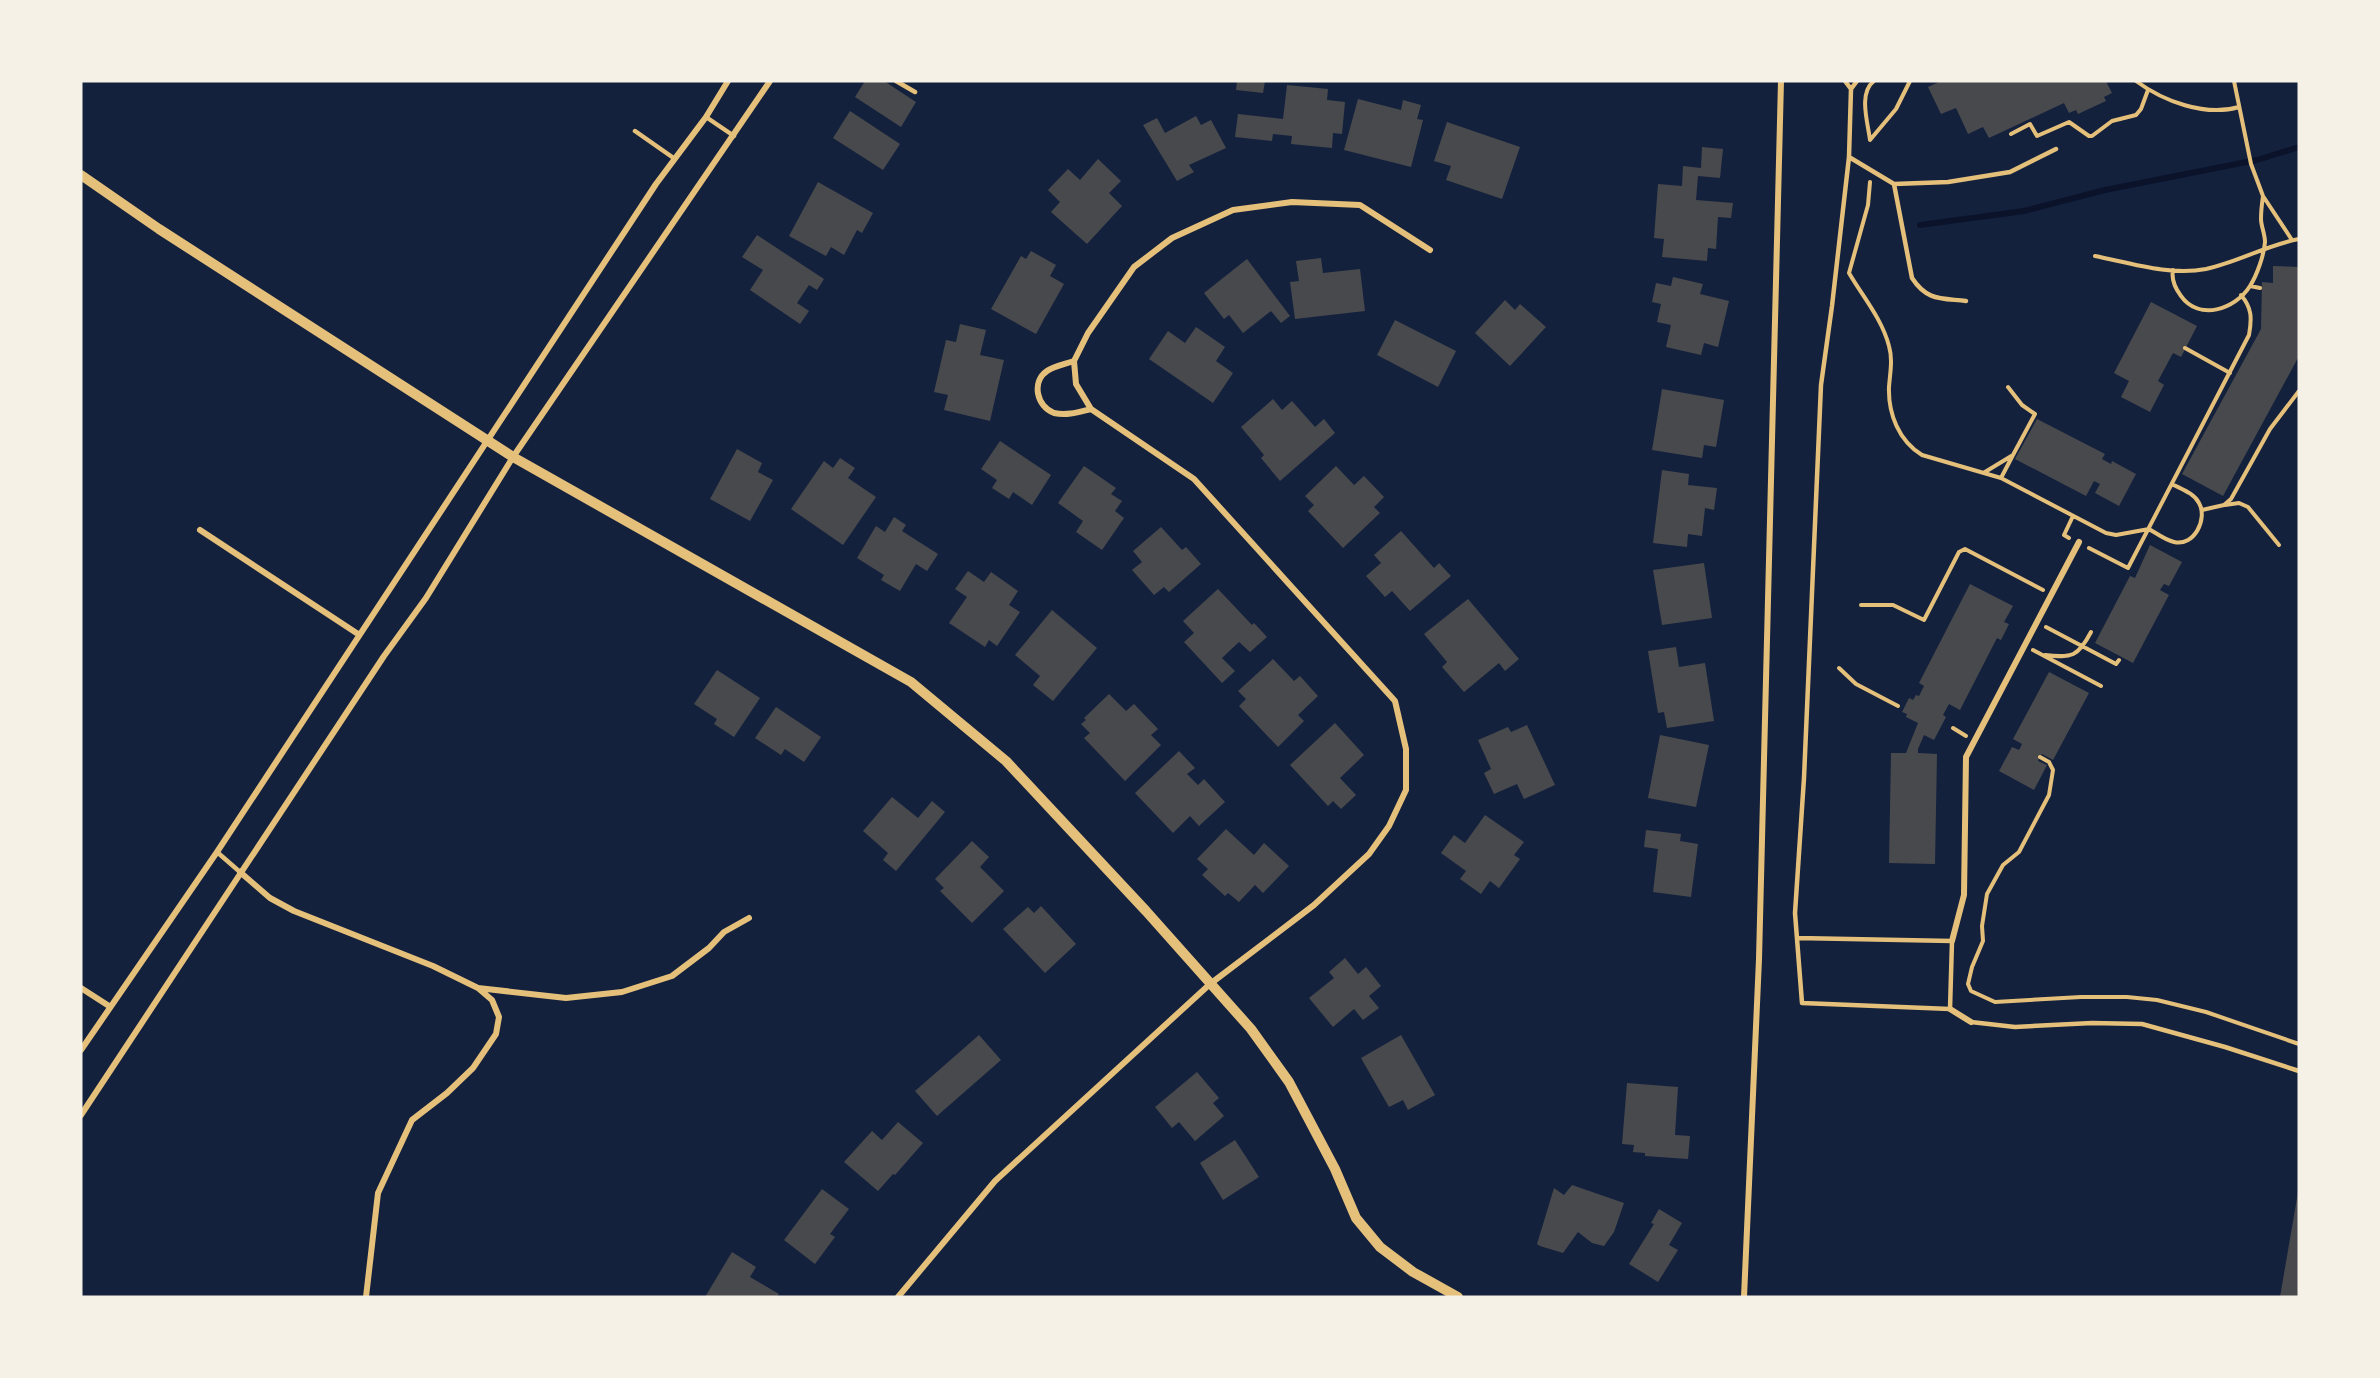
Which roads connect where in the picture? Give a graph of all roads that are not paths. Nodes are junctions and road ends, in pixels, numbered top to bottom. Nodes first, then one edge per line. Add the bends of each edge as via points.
1 (728, 81) edge
2 (770, 81) edge
3 (896, 81) edge
4 (1781, 81) edge
5 (1845, 81) edge
6 (1857, 81) edge
7 (1851, 89) junction
8 (915, 92) dead end
9 (706, 117) junction
10 (634, 131) dead end
11 (734, 136) junction
12 (2056, 149) dead end
13 (1849, 157) junction
14 (675, 159) junction
15 (81, 175) edge
16 (1894, 184) junction
17 (1430, 250) dead end
18 (1966, 302) dead end
19 (1074, 361) junction
20 (1092, 409) junction
21 (487, 440) junction
22 (513, 457) junction
23 (200, 530) dead end
24 (2079, 542) road end
25 (358, 634) junction
26 (217, 852) junction
27 (240, 872) junction
28 (748, 918) dead end
29 (1797, 938) junction
30 (1952, 941) junction
31 (1210, 984) junction
32 (81, 988) edge
33 (478, 988) junction
34 (109, 1006) junction
35 (1950, 1009) junction
36 (1971, 1022) joint
37 (81, 1050) edge
38 (2299, 1071) edge
39 (81, 1115) edge
40 (366, 1297) edge
41 (898, 1297) edge
42 (1458, 1297) edge
43 (1744, 1297) edge

1 - 9 street
2 - 11 street
3 - 8 lane
4 - 43 street via 1759,959
5 - 7 lane
6 - 7 lane
7 - 13 lane
9 - 11 lane
9 - 14 street
10 - 14 lane
11 - 22 street
12 - 16 lane via 2010,172 1948,182
13 - 16 lane
13 - 29 lane via 1821,385 1795,913
14 - 21 street
15 - 21 street
16 - 18 lane via 1912,278 1927,294
17 - 19 street via 1360,205 1292,202 1233,210 1172,238 1134,267 1088,333
19 - 20 street via 1076,384
19 - 20 street via 1046,372 1038,382 1038,394 1043,406 1052,412 1066,415
20 - 31 street via 1194,479 1395,701 1406,749 1406,790 1389,826 1369,854 1314,905
21 - 22 street
21 - 25 street
22 - 27 street via 426,598
22 - 31 street via 911,682 1006,761
23 - 25 street
24 - 30 street via 1966,757 1964,895
25 - 26 street
26 - 27 lane
26 - 34 street
27 - 33 street via 270,898 294,910
27 - 39 street
28 - 33 street via 724,932 672,976 622,992 566,998
29 - 30 lane
29 - 35 lane via 1802,1003
30 - 35 lane
31 - 41 street via 995,1180
31 - 42 street via 1251,1029 1289,1082 1356,1218 1380,1247 1413,1272
32 - 34 street
33 - 40 street via 492,1000 499,1017 496,1034 473,1068 412,1120 378,1193
34 - 37 street
35 - 36 street
36 - 38 lane via 2015,1027 2142,1024

